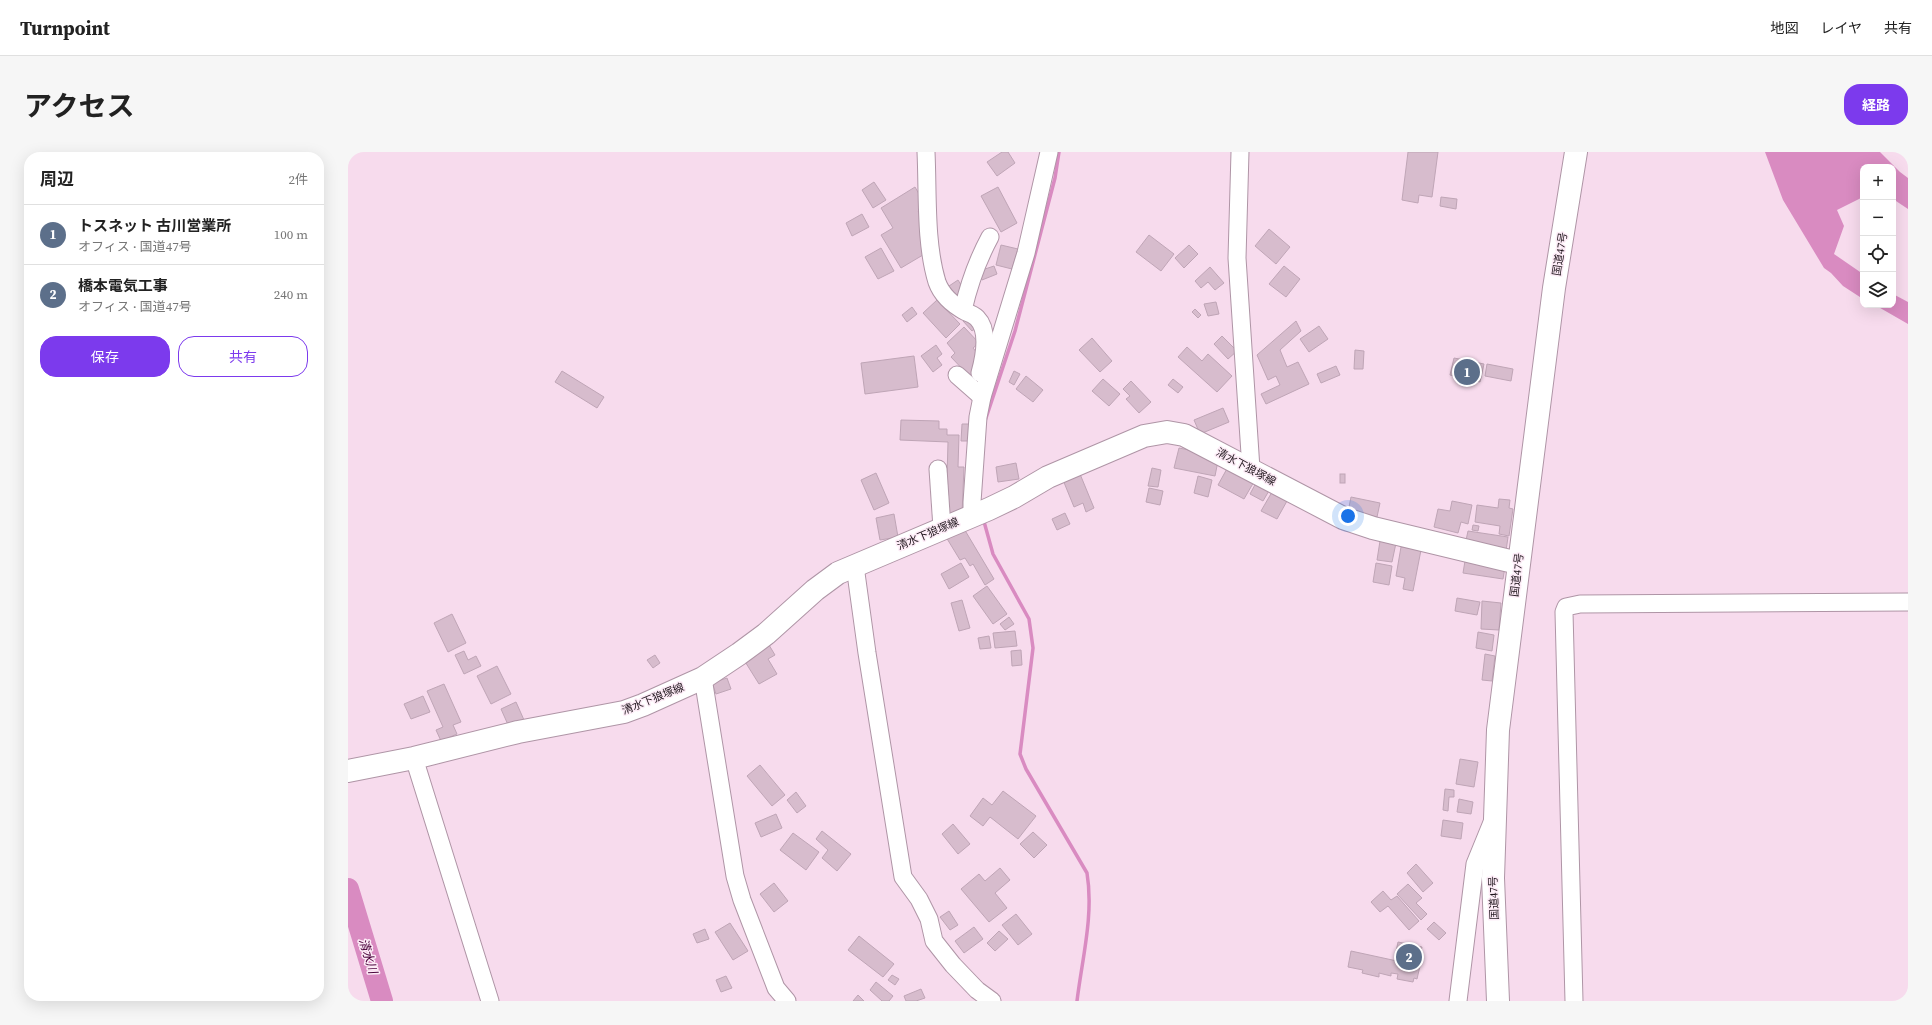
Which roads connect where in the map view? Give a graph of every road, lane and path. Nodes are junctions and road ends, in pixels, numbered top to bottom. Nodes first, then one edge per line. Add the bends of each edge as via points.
1 (926, 152) edge
2 (1049, 152) edge
3 (1240, 152) edge
4 (1576, 152) edge
5 (990, 237) dead end
6 (963, 310) junction
7 (957, 375) dead end
8 (982, 398) junction
9 (938, 469) dead end
10 (1251, 469) junction
11 (979, 513) junction
12 (942, 528) junction
13 (1518, 563) junction
14 (855, 566) junction
15 (1908, 602) edge
16 (703, 678) junction
17 (414, 758) junction
18 (348, 771) edge
19 (1495, 814) junction
20 (490, 1001) edge
21 (787, 1001) edge
22 (992, 1001) edge
23 (1458, 1001) edge
24 (1498, 1001) edge
25 (1574, 1001) edge

1 - 6 street via 930,246 937,281 947,298
2 - 8 street via 1026,253
3 - 10 street via 1237,258
4 - 13 main road, 国道47号 via 1554,288
5 - 6 street via 970,280
6 - 8 street via 977,317 982,328 985,344 980,376
7 - 8 street
8 - 11 street via 978,417 972,502
9 - 12 street
10 - 11 main road, 清水下狼塚線 via 1184,435 1167,432 1144,436 1048,477 1014,497
10 - 13 main road, 清水下狼塚線 via 1343,518 1373,528
11 - 12 main road, 清水下狼塚線
12 - 14 main road, 清水下狼塚線
13 - 19 main road, 国道47号 via 1498,730
14 - 16 main road, 清水下狼塚線 via 838,573 766,634
14 - 22 street via 903,877 919,899 929,919 934,941 976,990
15 - 25 street via 1580,604 1566,607 1564,612
16 - 17 main road, 清水下狼塚線 via 624,712 518,732
16 - 21 street via 735,876 776,988
17 - 18 main road, 清水下狼塚線
17 - 20 street
19 - 23 street via 1475,864
19 - 24 main road, 国道47号 via 1493,878

